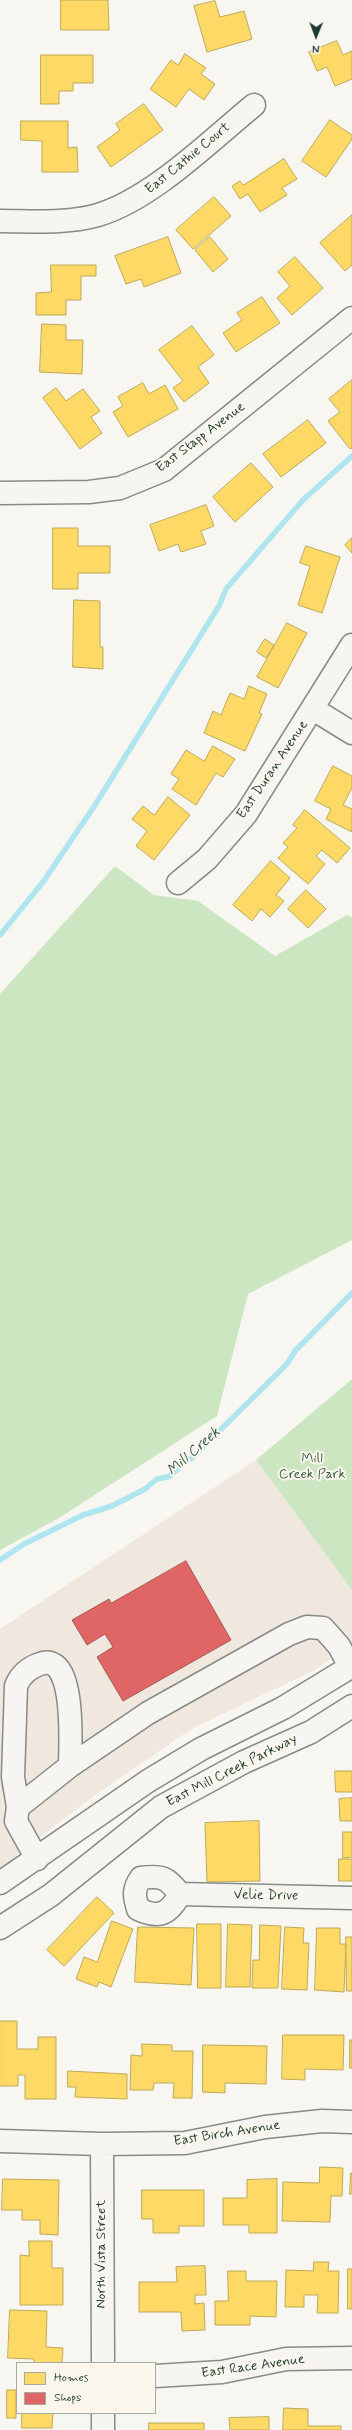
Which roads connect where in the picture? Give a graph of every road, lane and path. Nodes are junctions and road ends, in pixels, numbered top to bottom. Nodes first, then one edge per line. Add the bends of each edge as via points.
1 (254, 105) dead end
2 (0, 221) edge
3 (352, 318) edge
4 (0, 493) edge
5 (352, 645) edge
6 (313, 709) junction
7 (352, 733) edge
8 (178, 883) dead end
9 (351, 1667) edge
10 (352, 1706) edge
11 (70, 1766) junction
12 (18, 1807) junction
13 (37, 1859) junction
14 (0, 1883) edge
15 (180, 1894) dead end
16 (352, 1898) edge
17 (0, 1928) edge
18 (352, 2122) edge
19 (0, 2141) edge
20 (102, 2144) junction
21 (352, 2358) edge
22 (103, 2362) edge
23 (156, 2376) edge
24 (103, 2414) edge
25 (103, 2430) edge

1 - 2 street, East Cathie Court via 144,194 98,215 67,220
3 - 4 street, East Stapp Avenue via 164,470 120,488
5 - 6 street, East Duran Avenue
6 - 7 street
6 - 8 street, East Duran Avenue via 246,814 207,858
9 - 11 street via 339,1646 323,1628 307,1627 288,1634 148,1713
9 - 13 street via 283,1708 194,1753 148,1781
10 - 17 street, East Mill Creek Parkway via 311,1732 244,1762 161,1807 51,1895
11 - 12 street
11 - 12 street via 70,1700 67,1686 57,1667 46,1663 39,1664 20,1676 16,1686 13,1777
12 - 13 street via 16,1820
13 - 14 street
15 - 16 street, Velie Drive
18 - 20 street, East Birch Avenue via 322,2121 265,2127 185,2143
19 - 20 street, East Birch Avenue
20 - 22 street, North Vista Street
21 - 23 street, East Race Avenue via 286,2360 222,2372
24 - 25 street

